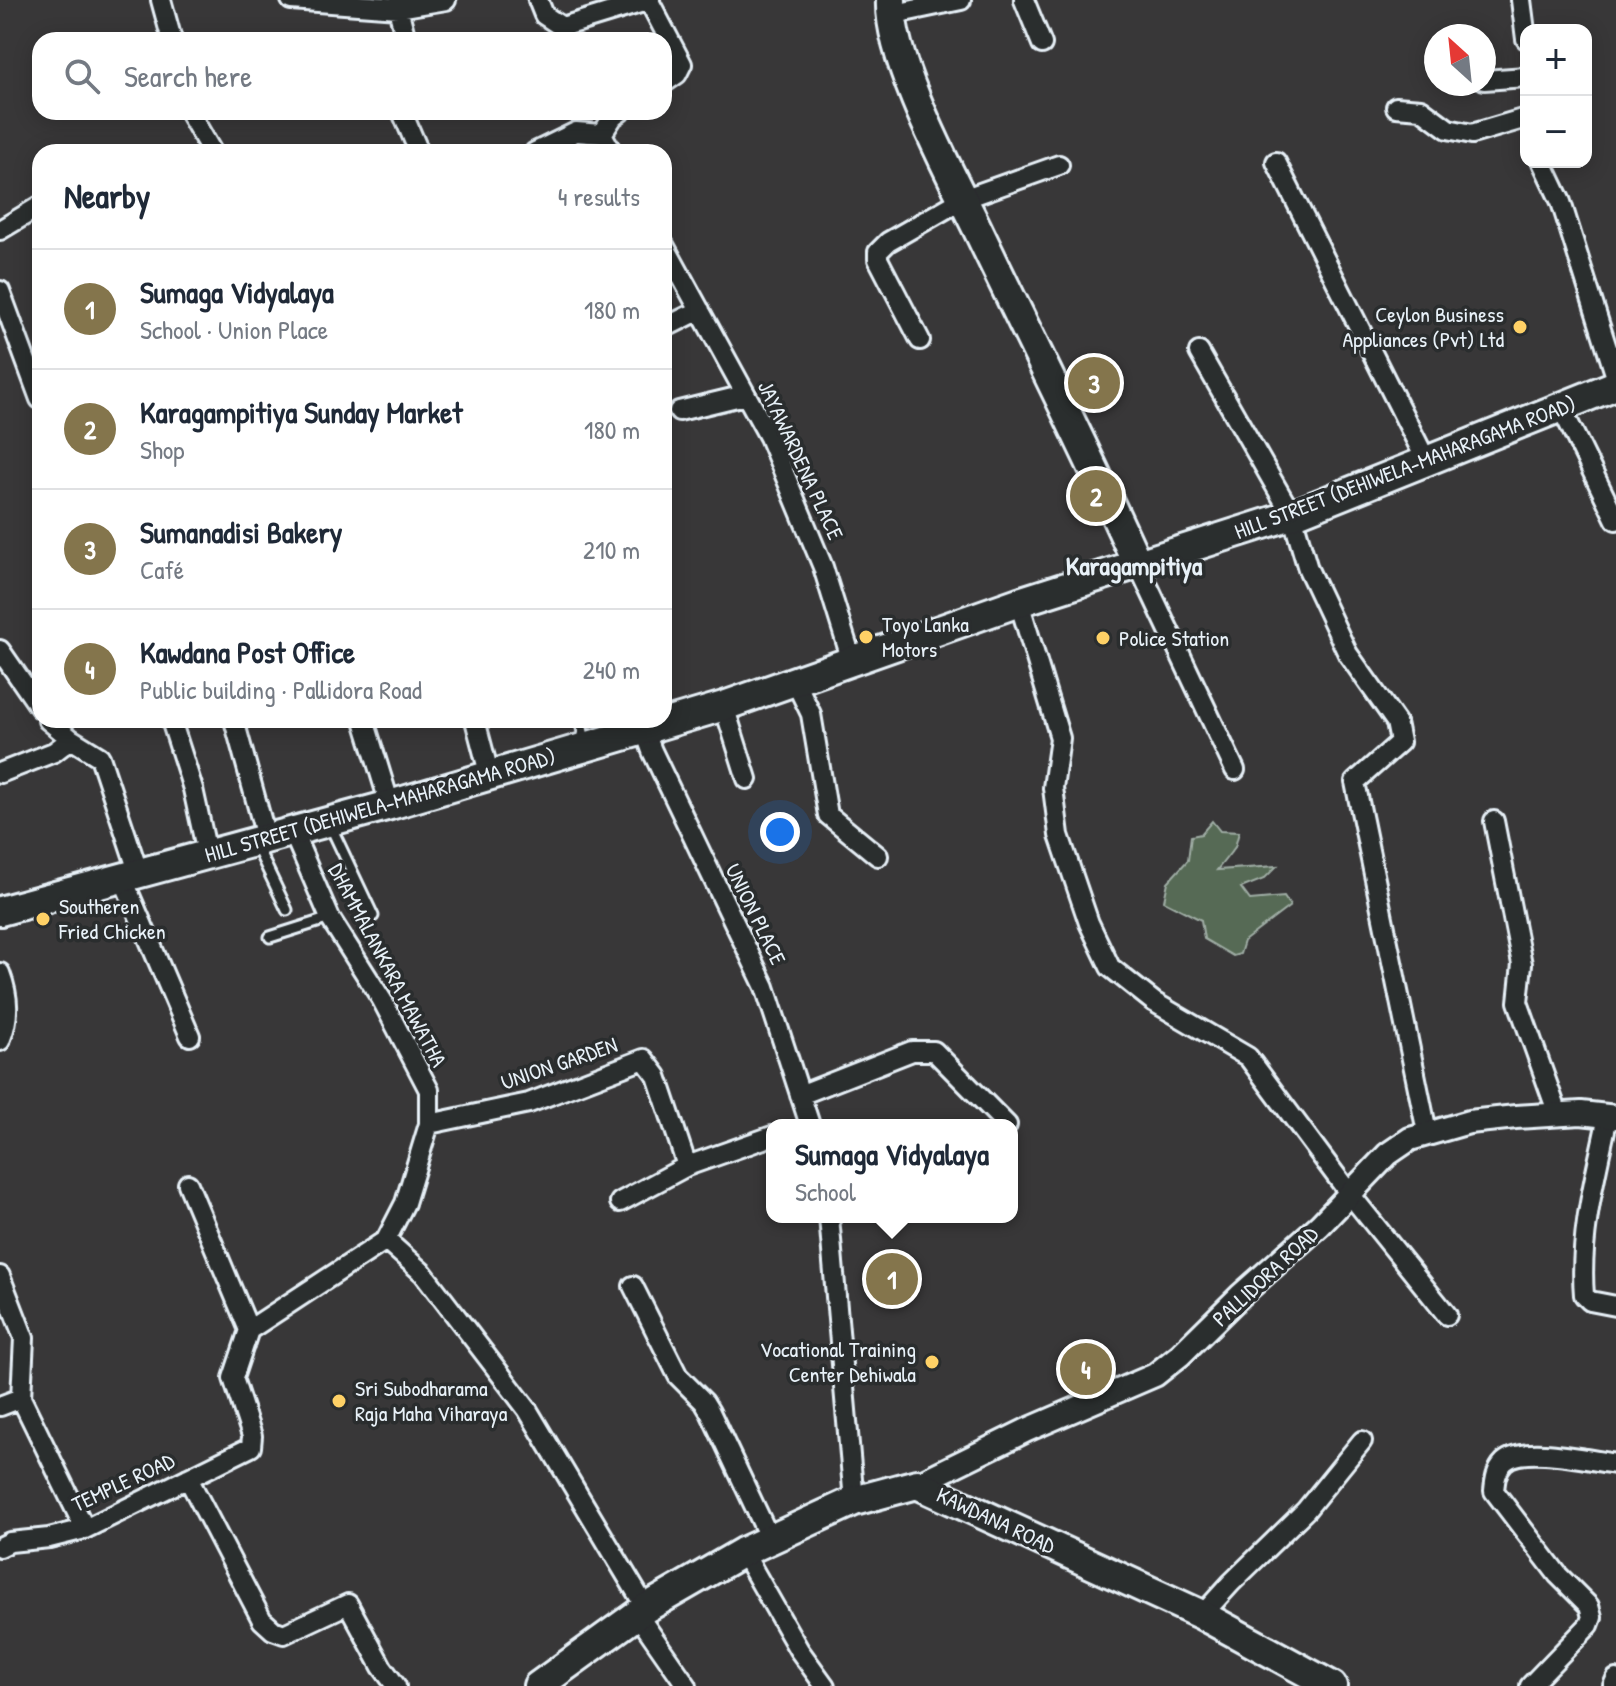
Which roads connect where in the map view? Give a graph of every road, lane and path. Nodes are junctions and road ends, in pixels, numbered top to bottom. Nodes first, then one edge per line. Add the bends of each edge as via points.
1 (161, 0) edge
2 (291, 0) edge
3 (446, 0) edge
4 (538, 0) edge
5 (649, 0) edge
6 (961, 0) edge
7 (1024, 0) edge
8 (1521, 0) edge
9 (346, 2) edge
10 (398, 8) junction
11 (891, 8) edge
12 (1524, 24) edge
13 (170, 32) edge
14 (404, 32) edge
15 (666, 32) edge
16 (1042, 44) dead end
17 (672, 45) edge
18 (672, 77) edge
19 (1520, 77) edge
20 (1496, 79) edge
21 (1396, 107) dead end
22 (194, 120) edge
23 (405, 120) edge
24 (611, 120) edge
25 (1520, 120) edge
26 (602, 134) junction
27 (207, 144) edge
28 (416, 144) edge
29 (551, 144) edge
30 (608, 144) edge
31 (1276, 162) dead end
32 (1059, 165) dead end
33 (1545, 168) edge
34 (963, 199) junction
35 (32, 211) edge
36 (0, 230) edge
37 (672, 259) edge
38 (0, 291) edge
39 (700, 310) junction
40 (672, 324) edge
41 (920, 340) dead end
42 (1199, 352) dead end
43 (32, 377) edge
44 (1616, 377) edge
45 (1616, 385) edge
46 (745, 395) junction
47 (1561, 407) junction
48 (679, 411) dead end
49 (1427, 462) junction
50 (1292, 515) junction
51 (1616, 520) edge
52 (1138, 565) junction
53 (1019, 602) junction
54 (0, 650) edge
55 (852, 661) junction
56 (795, 681) junction
57 (32, 696) edge
58 (724, 706) junction
59 (672, 718) edge
60 (58, 728) edge
61 (174, 728) edge
62 (237, 728) edge
63 (366, 728) edge
64 (477, 728) edge
65 (626, 728) edge
66 (635, 728) edge
67 (584, 733) edge
68 (71, 739) junction
69 (1235, 770) dead end
70 (0, 773) edge
71 (489, 773) junction
72 (747, 779) dead end
73 (390, 805) junction
74 (328, 820) junction
75 (1494, 821) dead end
76 (271, 836) junction
77 (207, 853) junction
78 (878, 856) dead end
79 (131, 876) junction
80 (287, 910) dead end
81 (0, 911) edge
82 (373, 916) dead end
83 (330, 918) junction
84 (270, 937) dead end
85 (0, 973) edge
86 (190, 1036) dead end
87 (0, 1041) edge
88 (800, 1095) junction
89 (1558, 1114) junction
90 (1612, 1117) edge
91 (807, 1119) edge
92 (1001, 1119) edge
93 (429, 1124) junction
94 (1427, 1132) junction
95 (766, 1138) edge
96 (687, 1166) junction
97 (188, 1184) dead end
98 (1349, 1193) junction
99 (620, 1202) dead end
100 (830, 1223) edge
101 (386, 1240) junction
102 (0, 1276) edge
103 (633, 1286) dead end
104 (1616, 1306) edge
105 (1447, 1315) dead end
106 (249, 1330) junction
107 (21, 1398) junction
108 (0, 1406) edge
109 (1362, 1441) dead end
110 (1616, 1464) edge
111 (188, 1478) junction
112 (917, 1484) junction
113 (854, 1501) junction
114 (85, 1529) junction
115 (770, 1539) junction
116 (0, 1547) edge
117 (743, 1552) junction
118 (641, 1611) junction
119 (1202, 1615) junction
120 (1616, 1679) edge
121 (396, 1686) edge
122 (538, 1686) edge
123 (687, 1686) edge
124 (825, 1686) edge
125 (1332, 1686) edge
126 (1530, 1686) edge
127 (1613, 1686) edge

1 - 13 street
2 - 9 street
3 - 10 street
4 - 5 street via 544,15 562,27
5 - 15 street
6 - 11 street
7 - 16 street
8 - 12 street
9 - 10 street
10 - 14 street
11 - 34 main road via 904,67
17 - 18 street via 682,64
19 - 20 street
21 - 25 street via 1421,109 1448,129 1472,134
22 - 27 street
23 - 28 street
24 - 26 street
26 - 29 street via 576,132
26 - 30 street
31 - 49 street
32 - 34 street
33 - 44 street via 1561,202
34 - 41 street via 878,252
34 - 52 main road
35 - 36 street
37 - 39 street, JAYAWARDENA PLACE
38 - 43 street
39 - 40 street
39 - 46 street, JAYAWARDENA PLACE
42 - 50 street
45 - 47 main road, HILL STREET (DEHIWELA-MAHARAGAMA ROAD)
46 - 48 street
46 - 55 street, JAYAWARDENA PLACE via 769,437 823,567
47 - 49 main road, HILL STREET (DEHIWELA-MAHARAGAMA ROAD)
47 - 51 street
49 - 50 main road, HILL STREET (DEHIWELA-MAHARAGAMA ROAD)
50 - 52 main road, HILL STREET (DEHIWELA-MAHARAGAMA ROAD)
50 - 94 street via 1308,569 1348,654 1396,722 1400,742 1355,782
52 - 53 main road, HILL STREET (DEHIWELA-MAHARAGAMA ROAD)
52 - 69 street
53 - 55 main road, HILL STREET (DEHIWELA-MAHARAGAMA ROAD)
53 - 98 street via 1060,738 1053,788 1059,835 1110,967 1154,1002 1248,1057
54 - 57 street
55 - 56 main road, HILL STREET (DEHIWELA-MAHARAGAMA ROAD)
56 - 58 main road, HILL STREET (DEHIWELA-MAHARAGAMA ROAD)
56 - 78 street via 811,714 828,815
58 - 59 main road, HILL STREET (DEHIWELA-MAHARAGAMA ROAD)
58 - 72 street
60 - 68 street
61 - 77 street
62 - 76 street, DHAMMALANKARA MAWATHA
63 - 73 street
64 - 71 street
65 - 67 main road, HILL STREET (DEHIWELA-MAHARAGAMA ROAD)
66 - 88 street, UNION PLACE via 652,751 765,987
67 - 71 main road, HILL STREET (DEHIWELA-MAHARAGAMA ROAD)
68 - 70 street via 54,752
68 - 79 street via 100,757
71 - 73 main road, HILL STREET (DEHIWELA-MAHARAGAMA ROAD)
73 - 74 main road, HILL STREET (DEHIWELA-MAHARAGAMA ROAD)
74 - 76 main road, HILL STREET (DEHIWELA-MAHARAGAMA ROAD)
74 - 82 lane
75 - 89 street via 1522,964 1518,1002
76 - 77 main road, HILL STREET (DEHIWELA-MAHARAGAMA ROAD)
76 - 80 lane
76 - 83 street, DHAMMALANKARA MAWATHA
77 - 79 main road, HILL STREET (DEHIWELA-MAHARAGAMA ROAD)
79 - 81 main road, HILL STREET (DEHIWELA-MAHARAGAMA ROAD)
79 - 86 street
83 - 84 lane
83 - 93 street, DHAMMALANKARA MAWATHA via 382,1000 429,1090
85 - 87 street via 7,992 7,1024
88 - 91 street, UNION PLACE
88 - 92 street via 912,1051 934,1051
89 - 90 street, PALLIDORA ROAD
89 - 94 street, PALLIDORA ROAD via 1469,1122
90 - 104 street via 1589,1207 1583,1277 1584,1295 1590,1301
93 - 96 street, UNION GARDEN via 529,1103 644,1059 657,1076
93 - 101 street, DHAMMALANKARA MAWATHA via 405,1203
94 - 98 street, PALLIDORA ROAD via 1388,1154
95 - 96 street
96 - 99 street
97 - 106 street
98 - 105 street
98 - 112 street, PALLIDORA ROAD via 1155,1375
100 - 113 street
101 - 106 street
101 - 118 street via 423,1273 527,1409
102 - 107 street via 24,1338
103 - 115 street via 678,1376 710,1412
106 - 111 street, TEMPLE ROAD via 233,1378 251,1447
107 - 108 street
107 - 114 street
109 - 119 street via 1306,1510
110 - 126 street via 1529,1452 1506,1460 1496,1474 1494,1491 1558,1575 1589,1606 1592,1617
111 - 114 street, TEMPLE ROAD
111 - 121 street via 262,1620 284,1634 348,1604
112 - 113 main road, KAWDANA ROAD
112 - 119 main road, KAWDANA ROAD
113 - 115 main road, KAWDANA ROAD
114 - 116 street, TEMPLE ROAD
115 - 117 main road, KAWDANA ROAD
117 - 118 main road, KAWDANA ROAD
117 - 124 street
118 - 122 main road, KAWDANA ROAD
118 - 123 street
119 - 125 main road, KAWDANA ROAD
120 - 127 street

